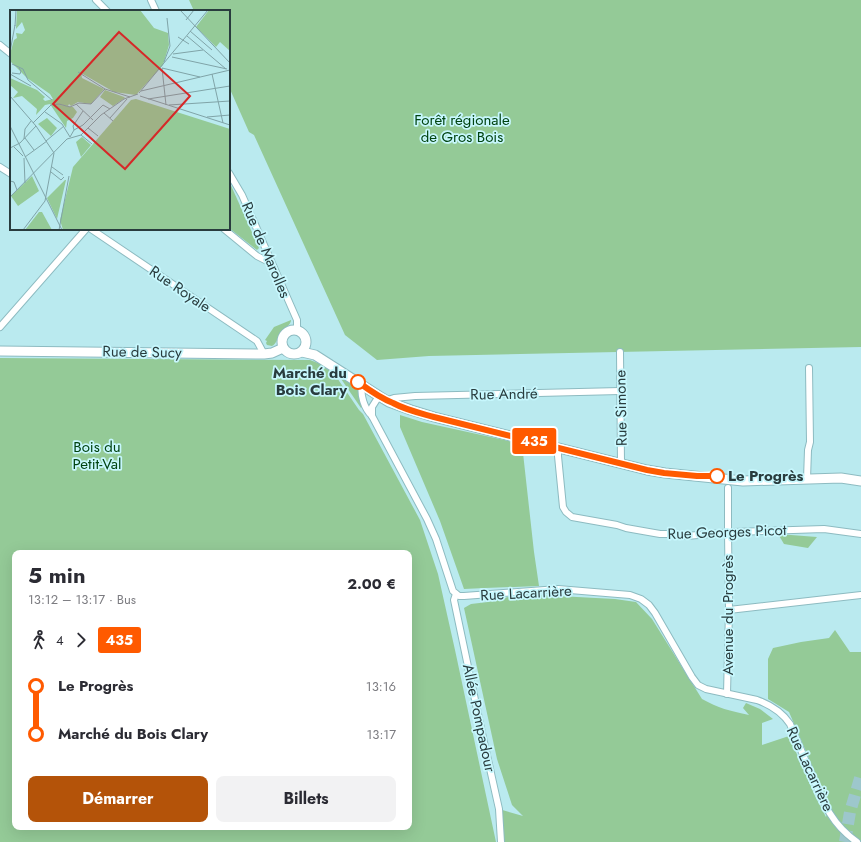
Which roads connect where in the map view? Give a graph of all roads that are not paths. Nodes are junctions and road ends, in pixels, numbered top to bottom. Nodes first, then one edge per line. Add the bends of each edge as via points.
1 (96, 0) edge
2 (151, 0) edge
3 (106, 10) edge
4 (156, 10) edge
5 (0, 45) edge
6 (10, 53) edge
7 (0, 166) edge
8 (10, 173) edge
9 (230, 175) edge
10 (85, 230) edge
11 (92, 230) edge
12 (225, 230) edge
13 (271, 262) junction
14 (0, 327) edge
15 (297, 330) junction
16 (283, 348) junction
17 (304, 348) junction
18 (0, 351) edge
19 (620, 352) dead end
20 (264, 354) junction
21 (809, 368) dead end
22 (362, 384) junction
23 (620, 391) junction
24 (379, 396) junction
25 (389, 402) junction
26 (372, 416) junction
27 (558, 447) junction
28 (622, 464) junction
29 (807, 479) junction
30 (861, 481) edge
31 (728, 488) dead end
32 (728, 532) junction
33 (861, 534) edge
34 (456, 594) junction
35 (861, 595) edge
36 (728, 610) junction
37 (727, 694) junction
38 (501, 842) edge
39 (857, 842) edge

1 - 3 street
2 - 4 street
5 - 6 street
7 - 8 street
9 - 13 street, Rue de Marolles via 242,195
10 - 14 street
11 - 20 street, Rue Royale via 257,341
12 - 13 street via 257,256
13 - 15 street, Rue de Marolles via 296,320
15 - 16 main road via 289,331 283,336
15 - 17 main road via 306,338
16 - 17 main road via 293,354
16 - 20 main road, Rue de Sucy
17 - 22 main road
18 - 20 main road, Rue de Sucy
19 - 23 street, Rue Simone
21 - 29 street via 810,442
22 - 24 main road
22 - 26 street via 364,404
23 - 25 street, Rue André via 415,396 394,398
23 - 28 street, Rue Simone
24 - 25 main road
24 - 26 street via 372,407
25 - 27 main road via 434,417
26 - 34 street via 427,519 451,587
27 - 28 main road
27 - 32 street, Rue Georges Picot via 563,506 572,517 660,534 686,536
28 - 29 main road via 664,473 697,476 730,476 753,480
29 - 30 main road via 841,478
31 - 32 street, Avenue du Progrès
32 - 33 street, Rue Georges Picot via 824,530
32 - 36 street, Avenue du Progrès
34 - 37 street, Rue Lacarrière via 473,596 558,589 630,595 641,599 655,613 698,685
34 - 38 street, Allée Pompadour via 454,600 498,809
35 - 36 street
36 - 37 street, Avenue du Progrès
37 - 39 street, Rue Lacarrière via 764,702 785,717 827,809 840,827

